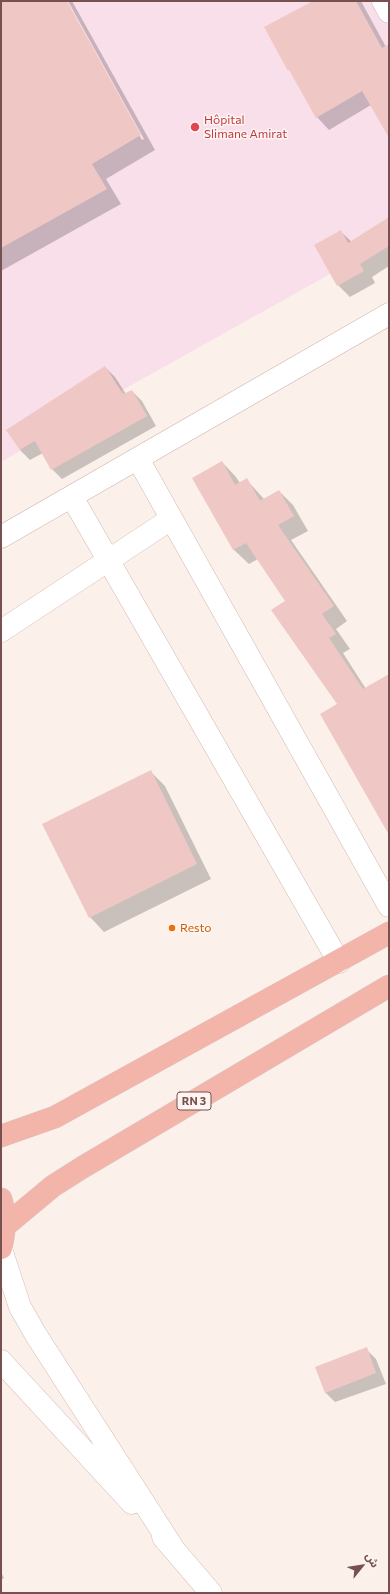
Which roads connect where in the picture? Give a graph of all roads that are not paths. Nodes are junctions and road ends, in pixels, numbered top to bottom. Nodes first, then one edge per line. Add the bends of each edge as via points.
1 (383, 1) edge
2 (389, 12) edge
3 (389, 314) edge
4 (138, 459) junction
5 (72, 497) junction
6 (171, 519) junction
7 (1, 537) edge
8 (108, 562) junction
9 (1, 631) edge
10 (389, 906) edge
11 (389, 933) edge
12 (339, 962) junction
13 (389, 986) edge
14 (1, 1136) edge
15 (1, 1199) edge
16 (5, 1226) junction
17 (1, 1248) edge
18 (1, 1361) edge
19 (173, 1548) junction
20 (211, 1593) edge

1 - 2 street
3 - 4 street
4 - 5 street
4 - 6 street
5 - 7 street
5 - 8 street
6 - 8 street
6 - 10 street
8 - 9 street
8 - 12 street
11 - 12 highway
12 - 14 highway via 55,1117
13 - 16 highway, RN 3 via 83,1167 53,1186
15 - 16 highway
16 - 17 highway
17 - 19 street via 20,1307 36,1335
18 - 19 street
19 - 20 street

